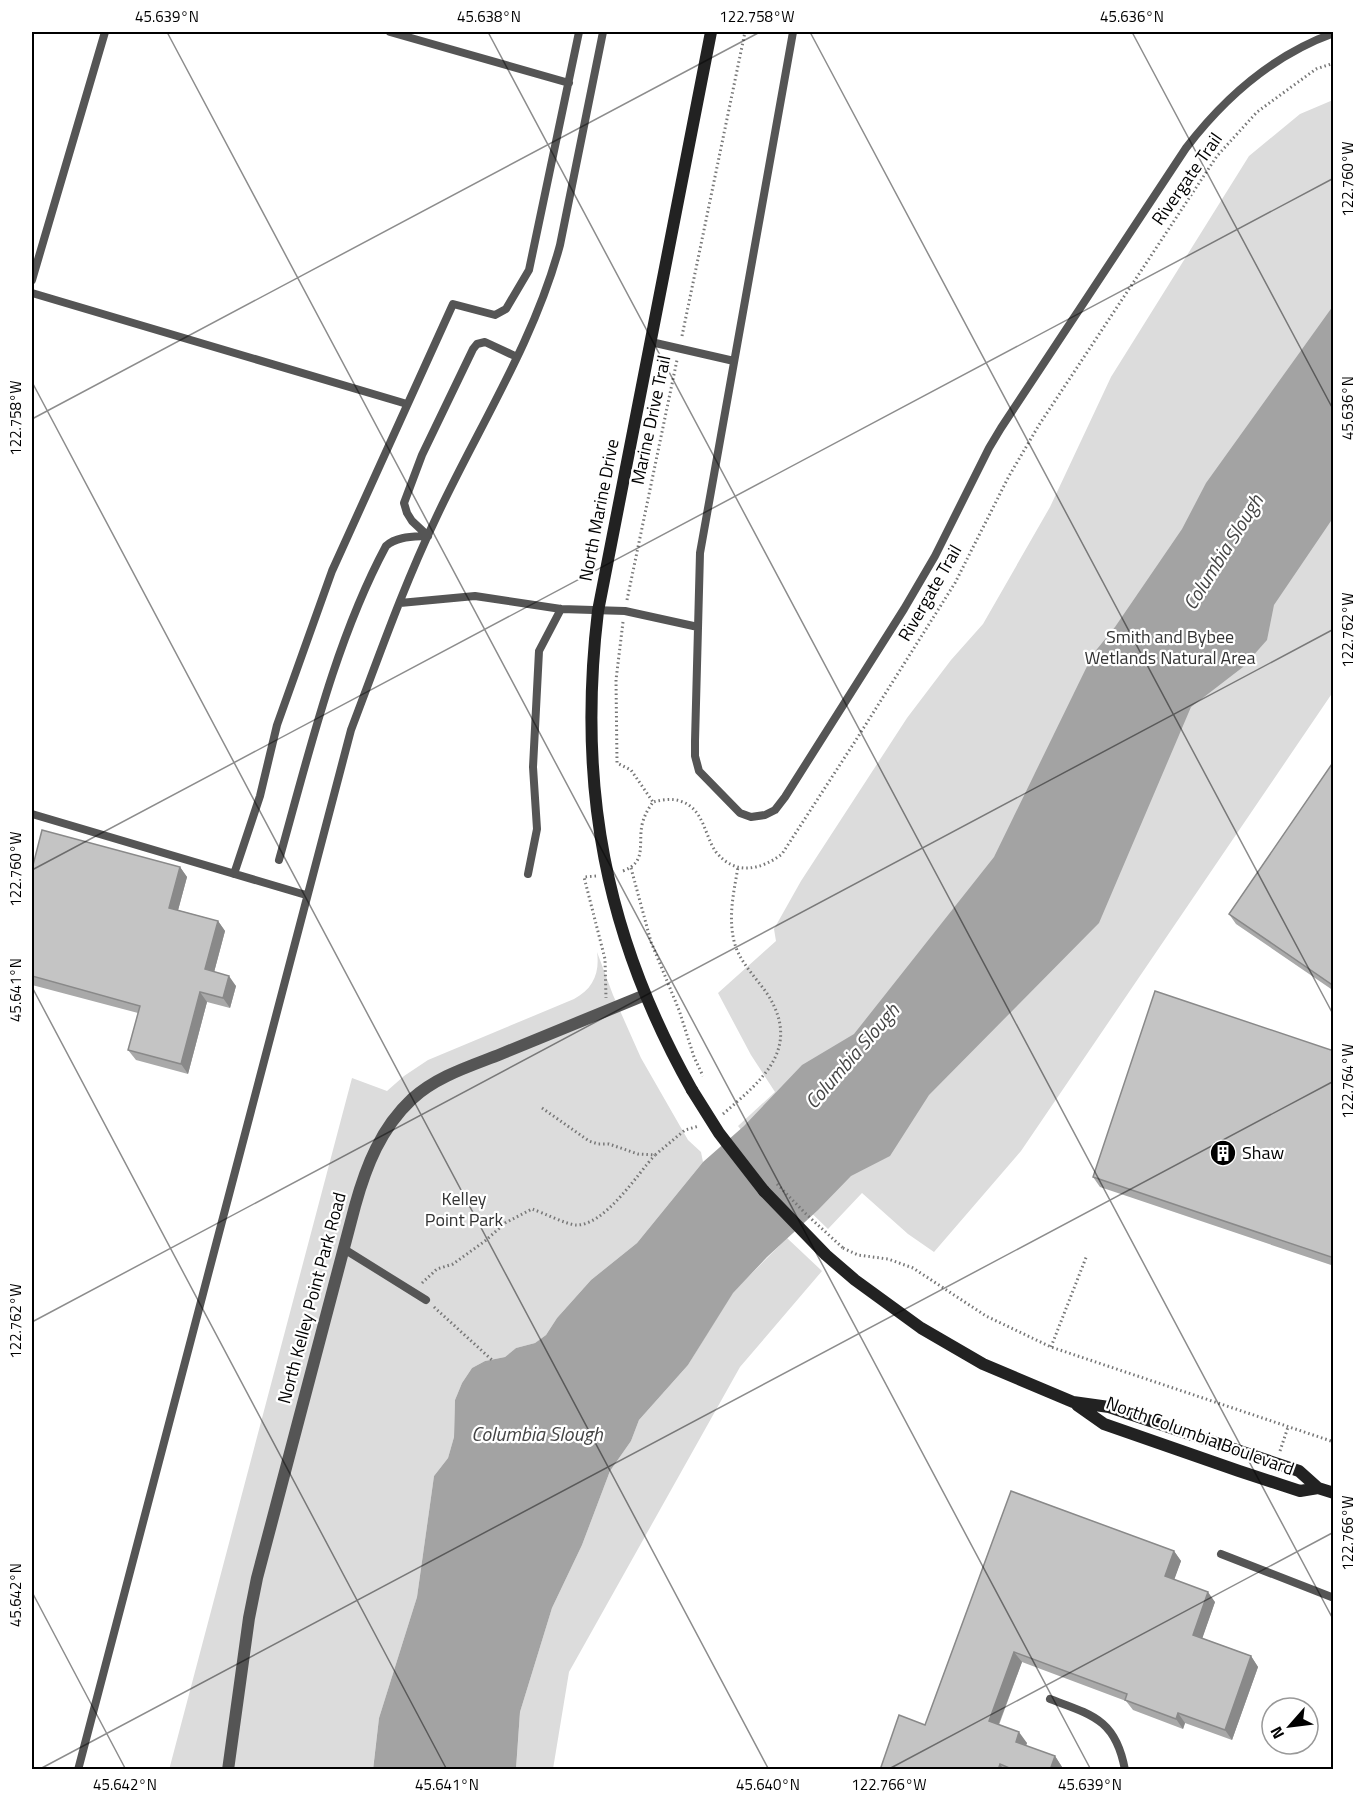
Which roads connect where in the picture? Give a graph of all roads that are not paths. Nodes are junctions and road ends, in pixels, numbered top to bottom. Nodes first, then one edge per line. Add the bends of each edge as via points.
1 (105, 32) edge
2 (390, 32) edge
3 (579, 32) edge
4 (603, 32) edge
5 (711, 32) edge
6 (793, 32) edge
7 (1334, 33) edge
8 (569, 83) junction
9 (32, 280) edge
10 (32, 292) edge
11 (651, 342) junction
12 (517, 357) junction
13 (734, 361) junction
14 (407, 404) junction
15 (428, 536) junction
16 (400, 603) junction
17 (561, 609) junction
18 (598, 611) junction
19 (698, 627) junction
20 (32, 814) edge
21 (279, 860) dead end
22 (234, 874) junction
23 (528, 874) dead end
24 (306, 895) junction
25 (645, 995) junction
26 (344, 1249) junction
27 (426, 1300) road end
28 (1073, 1402) junction
29 (1318, 1488) junction
30 (1334, 1493) edge
31 (1221, 1554) dead end
32 (1334, 1598) edge
33 (1050, 1700) dead end
34 (78, 1770) edge
35 (228, 1770) edge
36 (1125, 1770) edge

1 - 9 lane
2 - 8 lane
3 - 8 lane
4 - 12 lane via 560,245 543,299
5 - 11 main road, North Marine Drive
6 - 13 lane
7 - 19 lane via 1296,49 1247,83 1206,123 1175,163 1001,428 935,556 884,641 781,803 765,815 750,817 740,813 697,767
8 - 14 lane via 529,270 506,309 495,315 453,304
10 - 14 lane
11 - 13 lane
11 - 18 main road, North Marine Drive
12 - 15 lane
12 - 15 lane via 485,342 477,344 468,360 422,455 404,503 412,521
13 - 19 lane via 700,553
14 - 22 lane via 332,571 277,724 260,796
15 - 16 lane
15 - 21 lane via 390,542 367,581 324,702
16 - 17 lane via 475,596
16 - 24 lane via 351,730
17 - 18 lane
17 - 23 lane via 539,651 533,767 537,829
18 - 19 lane via 625,611
18 - 25 main road, North Marine Drive via 590,728 595,805 606,875
20 - 22 lane
22 - 24 lane
24 - 34 lane
25 - 26 street, North Kelley Point Park Road via 444,1078 412,1099 387,1129 365,1171
25 - 28 main road, North Columbia Boulevard, bridge via 692,1090 719,1133 748,1172 826,1255 889,1306 952,1347
26 - 27 lane
26 - 35 street, North Kelley Point Park Road via 257,1578
28 - 29 main road, North Columbia Boulevard via 1109,1407 1299,1471
28 - 29 main road, North Columbia Boulevard via 1104,1424 1300,1491
29 - 30 main road, North Columbia Boulevard
31 - 32 lane
33 - 36 lane via 1109,1726 1122,1751

